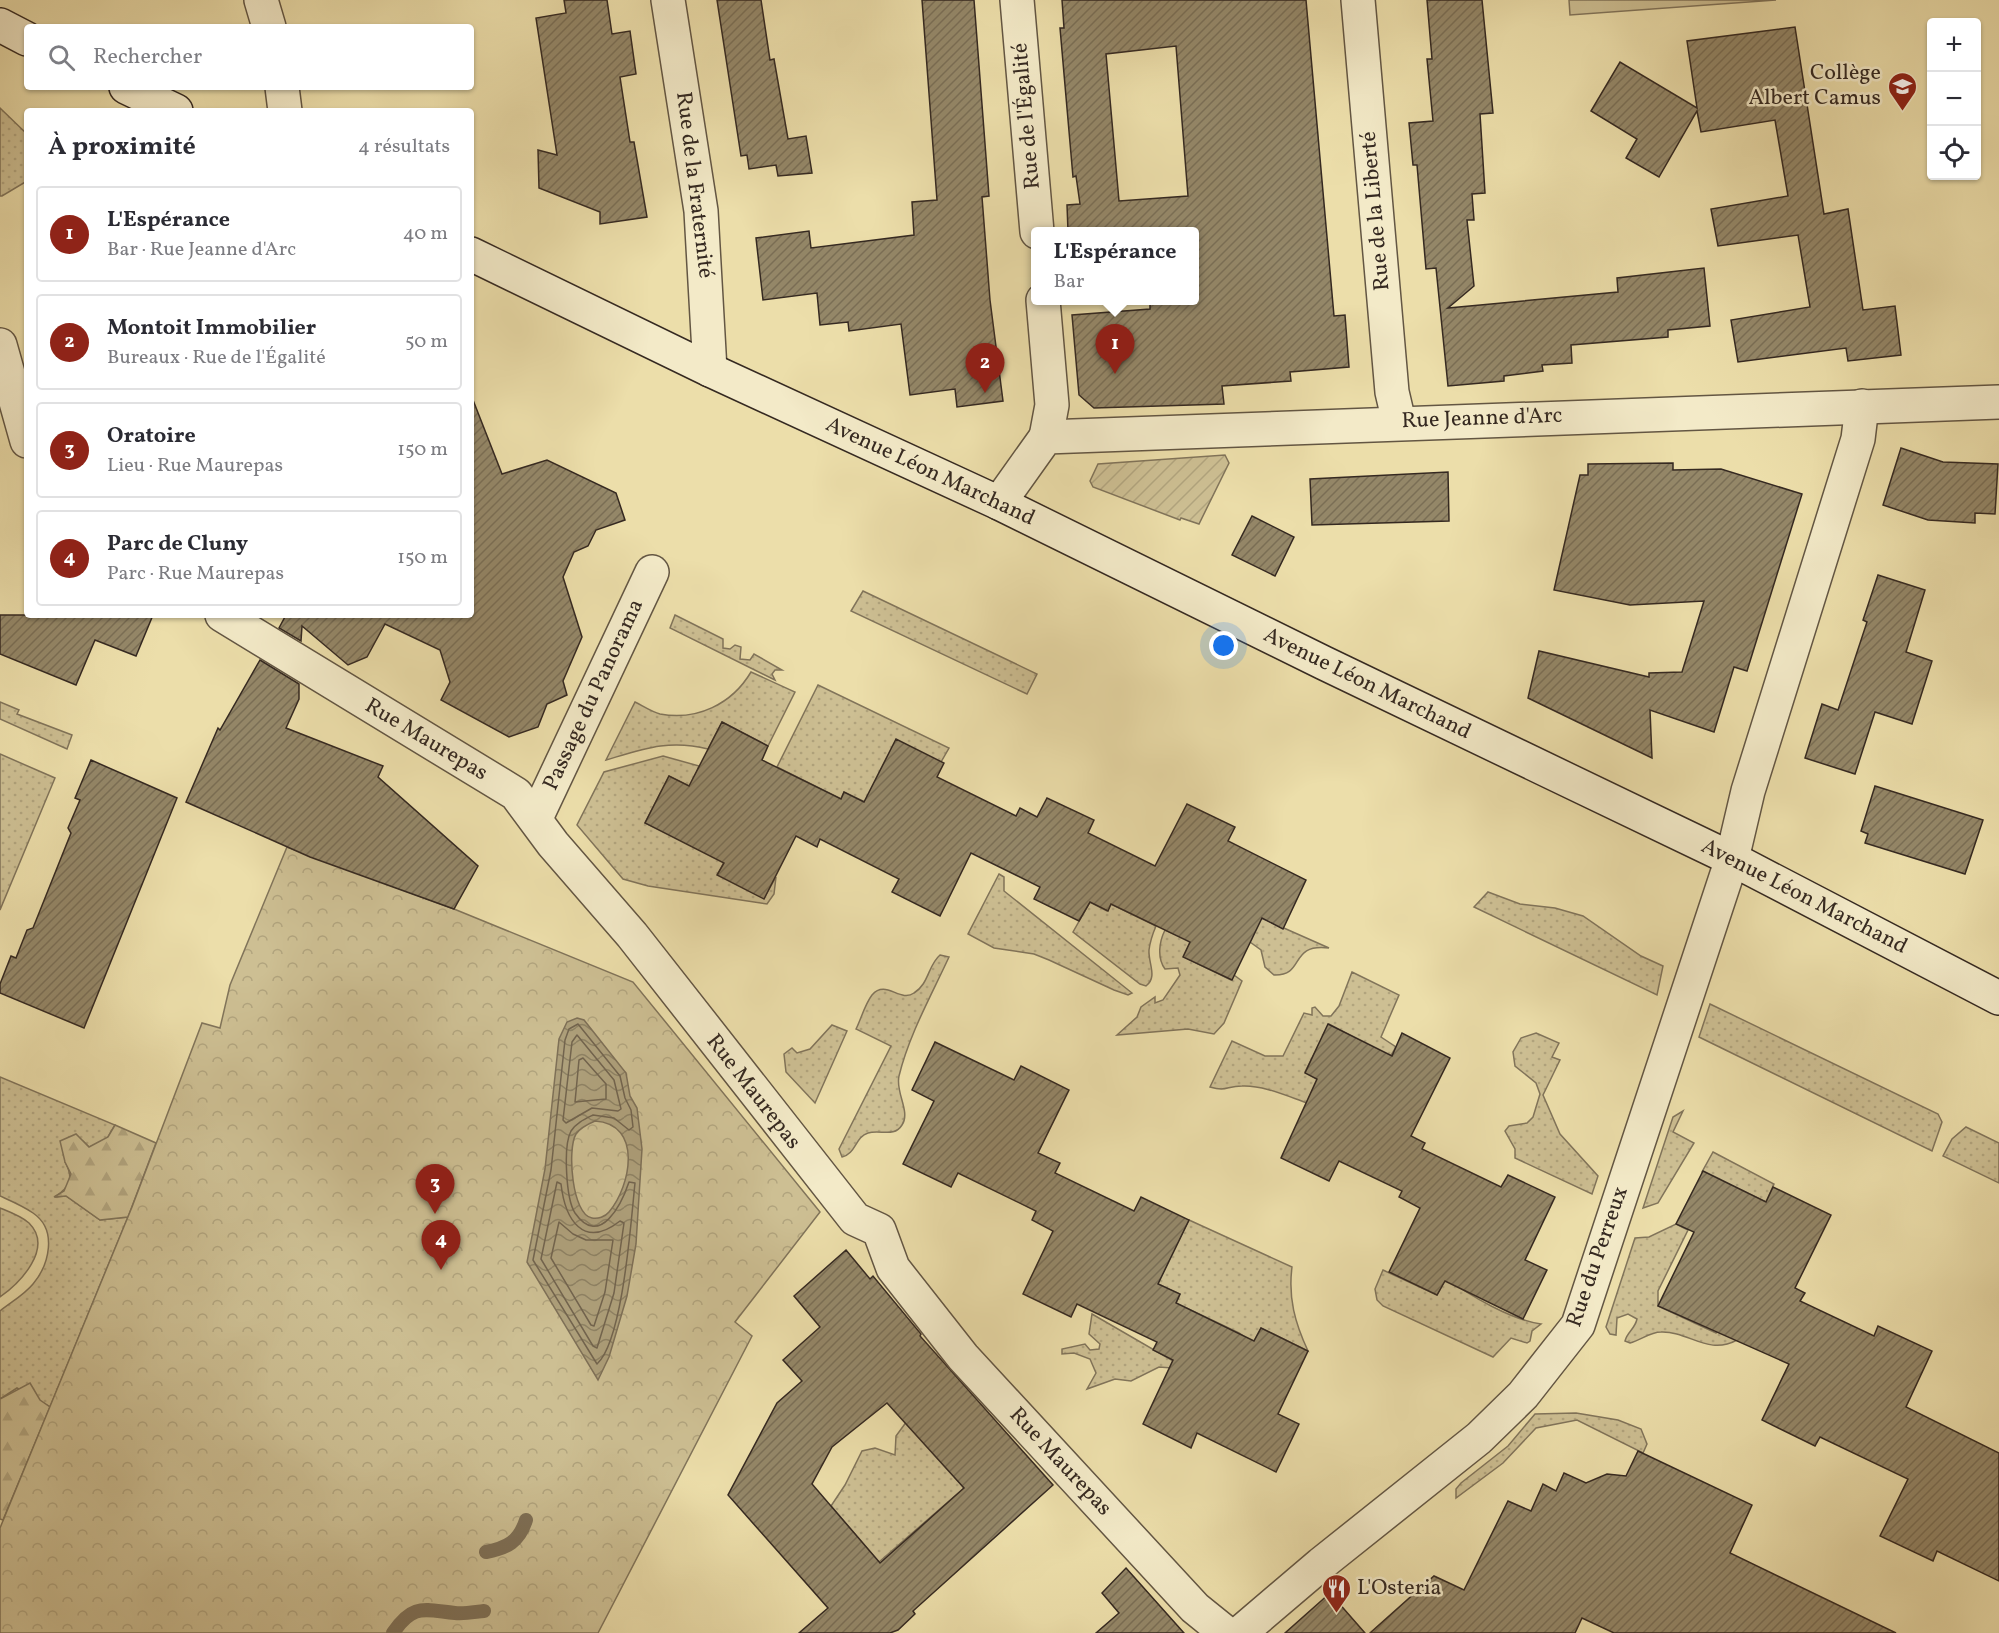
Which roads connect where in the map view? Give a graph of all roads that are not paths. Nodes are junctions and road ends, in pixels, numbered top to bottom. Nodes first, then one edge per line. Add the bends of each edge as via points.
1 (261, 0) edge
2 (668, 0) edge
3 (1017, 0) edge
4 (1358, 0) edge
5 (268, 24) edge
6 (0, 26) edge
7 (24, 38) edge
8 (132, 90) edge
9 (282, 90) edge
10 (170, 108) edge
11 (285, 108) edge
12 (1037, 227) edge
13 (474, 255) edge
14 (1043, 305) edge
15 (0, 345) edge
16 (710, 370) junction
17 (1999, 402) edge
18 (1862, 406) junction
19 (1399, 422) junction
20 (24, 430) edge
21 (1046, 437) junction
22 (999, 503) junction
23 (652, 572) dead end
24 (227, 618) edge
25 (536, 818) junction
26 (1732, 859) junction
27 (1999, 998) edge
28 (1226, 1633) edge
29 (1240, 1633) edge

1 - 5 street
2 - 16 street, Rue de la Fraternité via 701,211
3 - 12 street, Rue de l'Égalité
4 - 19 street, Rue de la Liberté via 1392,392
6 - 7 street
8 - 10 street
9 - 11 street
13 - 16 street, Avenue Léon Marchand
14 - 21 street via 1052,405
15 - 20 street
16 - 22 street, Avenue Léon Marchand
17 - 18 street, Rue Jeanne d'Arc
18 - 19 street, Rue Jeanne d'Arc
18 - 26 street, Rue du Perreux via 1858,439 1748,791
19 - 21 street, Rue Jeanne d'Arc
21 - 22 street
22 - 26 street, Avenue Léon Marchand
23 - 25 street, Passage du Panorama
24 - 25 street, Rue Maurepas via 516,794
25 - 28 street, Rue Maurepas via 855,1219 879,1230 893,1268 963,1357 1196,1608
26 - 27 street, Avenue Léon Marchand
26 - 29 street, Rue du Perreux via 1578,1325 1523,1395 1479,1438

